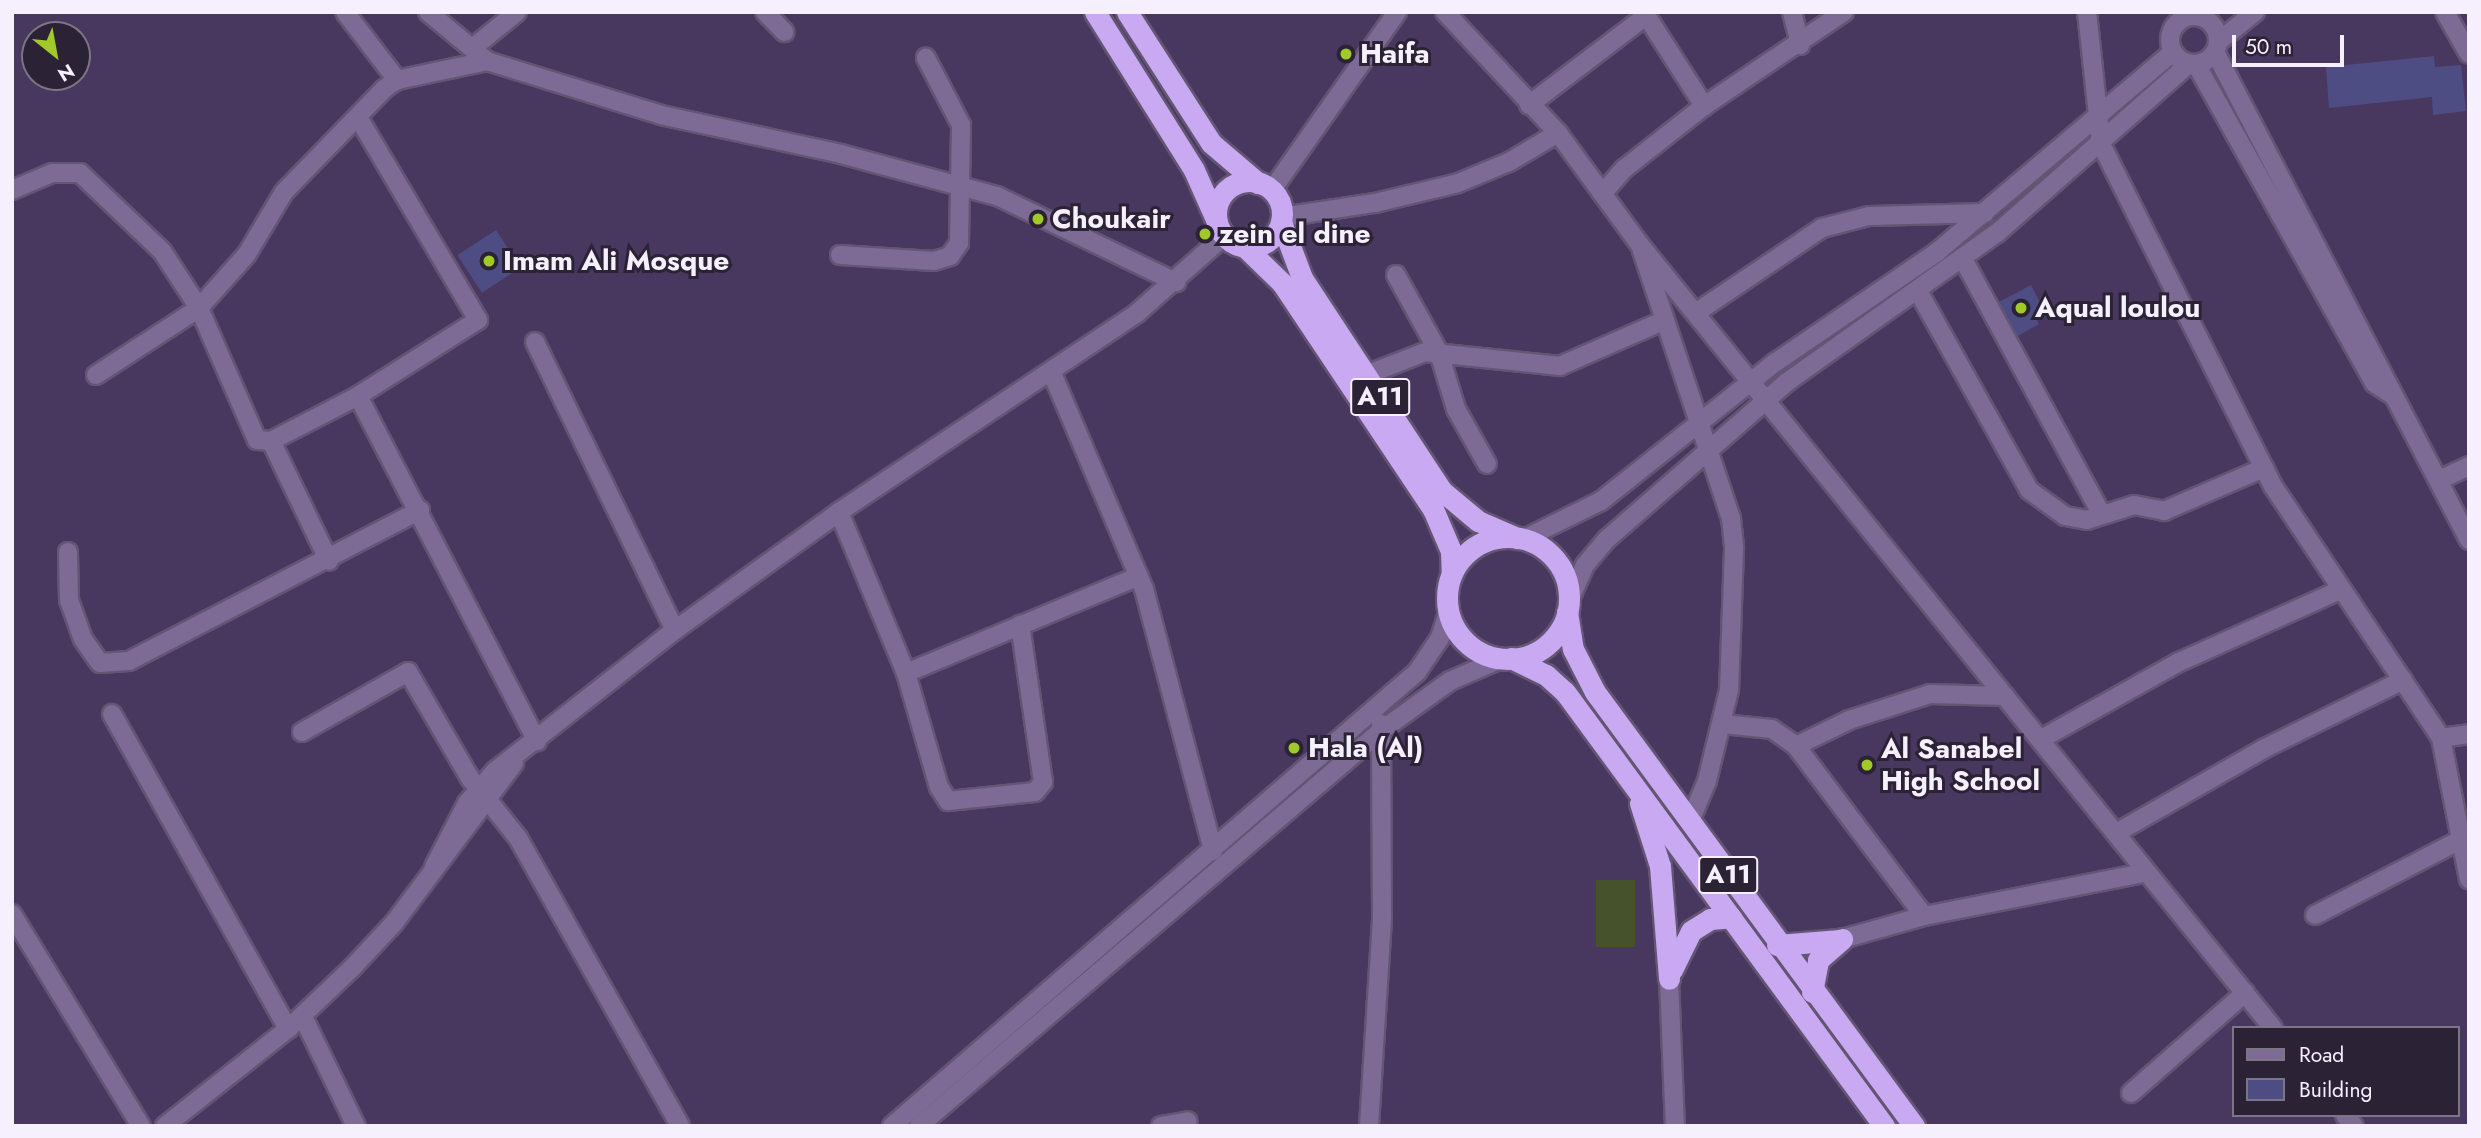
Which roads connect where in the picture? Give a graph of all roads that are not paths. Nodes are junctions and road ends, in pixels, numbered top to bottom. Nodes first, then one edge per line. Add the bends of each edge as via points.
1 (345, 12) edge
2 (428, 12) edge
3 (517, 12) edge
4 (765, 12) edge
5 (1095, 12) edge
6 (1127, 12) edge
7 (1397, 12) edge
8 (1445, 12) edge
9 (1791, 12) edge
10 (1843, 12) edge
11 (2087, 12) edge
12 (2255, 12) edge
13 (2445, 12) edge
14 (1645, 14) edge
15 (2205, 15) edge
16 (2170, 20) edge
17 (784, 32) dead end
18 (1800, 45) junction
19 (475, 46) junction
20 (2216, 47) junction
21 (2172, 52) junction
22 (2469, 54) edge
23 (926, 58) dead end
24 (487, 61) junction
25 (2192, 64) junction
26 (397, 80) junction
27 (1529, 105) junction
28 (1704, 107) junction
29 (358, 117) junction
30 (2096, 121) junction
31 (1558, 133) junction
32 (2101, 144) junction
33 (960, 185) junction
34 (1265, 187) junction
35 (12, 190) edge
36 (1603, 193) junction
37 (1985, 213) junction
38 (1281, 219) junction
39 (1221, 229) junction
40 (1640, 245) junction
41 (1245, 247) junction
42 (840, 255) dead end
43 (1963, 259) junction
44 (1396, 275) dead end
45 (1176, 282) junction
46 (1918, 291) junction
47 (200, 308) junction
48 (1698, 312) junction
49 (1663, 321) junction
50 (535, 342) dead end
51 (1439, 353) junction
52 (1051, 371) junction
53 (96, 375) dead end
54 (1366, 375) junction
55 (1751, 382) junction
56 (2391, 394) junction
57 (358, 396) junction
58 (1766, 401) junction
59 (1699, 424) junction
60 (271, 441) junction
61 (1709, 452) junction
62 (1486, 464) dead end
63 (2469, 466) edge
64 (2264, 468) junction
65 (2439, 480) junction
66 (420, 510) junction
67 (839, 512) junction
68 (2102, 516) junction
69 (1521, 538) junction
70 (2469, 540) edge
71 (68, 552) dead end
72 (329, 561) junction
73 (1452, 574) junction
74 (1139, 576) junction
75 (2340, 590) junction
76 (1568, 607) junction
77 (1450, 608) junction
78 (1020, 625) junction
79 (675, 630) junction
80 (1506, 659) junction
81 (906, 673) junction
82 (2403, 680) junction
83 (2005, 696) junction
84 (1377, 706) junction
85 (112, 714) dead end
86 (1723, 724) junction
87 (1382, 730) junction
88 (302, 732) dead end
89 (2469, 734) edge
90 (2043, 738) junction
91 (2441, 738) junction
92 (537, 741) junction
93 (1796, 746) junction
94 (1631, 778) junction
95 (485, 795) junction
96 (1690, 821) junction
97 (2116, 833) junction
98 (2460, 840) junction
99 (1213, 851) junction
100 (2144, 873) junction
101 (2469, 879) edge
102 (12, 914) edge
103 (2315, 915) dead end
104 (1731, 916) junction
105 (1924, 916) junction
106 (1842, 939) junction
107 (1777, 945) junction
108 (1670, 979) junction
109 (1812, 992) junction
110 (2245, 993) junction
111 (303, 1017) junction
112 (2271, 1026) edge
113 (288, 1029) junction
114 (2131, 1093) dead end
115 (1188, 1121) dead end
116 (141, 1126) edge
117 (165, 1126) edge
118 (356, 1126) edge
119 (680, 1126) edge
120 (892, 1126) edge
121 (919, 1126) edge
122 (1161, 1126) edge
123 (1369, 1126) edge
124 (1675, 1126) edge
125 (1884, 1126) edge
126 (1914, 1126) edge

1 - 26 street
2 - 19 street
3 - 19 street
4 - 17 street
5 - 39 highway via 1194,170
6 - 34 highway via 1217,152
7 - 34 street
8 - 27 street
9 - 18 street
10 - 18 street
11 - 30 street
12 - 20 street
13 - 22 street
14 - 27 street
14 - 28 street
15 - 16 street
15 - 20 street
16 - 21 street
18 - 28 street
19 - 24 street
20 - 25 street
20 - 56 street via 2346,296
21 - 25 street
21 - 30 street
23 - 33 street via 961,125
24 - 26 street
24 - 33 street via 661,115
25 - 32 street
25 - 56 street via 2374,383
26 - 29 street
27 - 31 street
28 - 36 street via 1624,169
29 - 47 street via 284,192 247,254
29 - 57 street via 478,320
30 - 32 street
30 - 37 street
31 - 36 street
31 - 38 street via 1509,162 1458,183
32 - 43 street
32 - 64 street
33 - 42 street via 959,243 950,256 913,261
33 - 45 street via 1030,209
34 - 38 highway, A11
34 - 39 highway via 1241,182 1226,190 1218,205
35 - 47 street via 52,173 80,173 162,251
36 - 40 street
37 - 48 street via 1869,216 1822,228
37 - 55 street
38 - 41 highway via 1270,239
38 - 54 highway, A11 via 1302,278
39 - 41 highway, A11
39 - 45 street
40 - 48 street
40 - 49 street
41 - 73 highway, A11 via 1282,283 1433,509 1451,551
43 - 46 street
43 - 68 street
44 - 51 street
45 - 52 street
46 - 58 street
46 - 68 street via 2029,490 2065,516
47 - 53 street
47 - 60 street via 250,433 257,440
48 - 55 street
49 - 51 street via 1560,366
49 - 59 street
50 - 79 street
51 - 54 street via 1405,358
51 - 62 street via 1456,409
52 - 67 street
52 - 74 street
54 - 69 highway, A11 via 1449,500 1478,521
55 - 58 street
55 - 59 street
56 - 65 street
57 - 60 street
57 - 66 street
58 - 61 street
58 - 83 street
59 - 61 street
59 - 69 street via 1601,501
60 - 72 street
61 - 76 street via 1607,539 1585,565
61 - 86 street via 1731,518 1734,549 1732,650
63 - 65 street
64 - 68 street via 2164,511 2133,505
64 - 75 street
65 - 70 street
66 - 72 street
66 - 92 street
67 - 79 street
67 - 81 street
69 - 73 highway via 1495,538 1474,548
69 - 76 highway, A11 via 1558,562
71 - 72 street via 69,600 83,639 100,663 129,661
73 - 77 highway, A11
74 - 78 street
74 - 99 street
75 - 82 street
75 - 90 street via 2177,663
76 - 80 highway via 1546,645
76 - 96 highway, A11 via 1573,649 1587,680
77 - 80 highway, A11 via 1465,640
77 - 84 street via 1426,660
78 - 81 street
78 - 81 street via 1043,782 1035,792 948,801 939,787
79 - 92 street
80 - 87 street via 1438,689
80 - 94 highway, A11 via 1546,675 1565,692
82 - 91 street
82 - 97 street via 2263,749
83 - 90 street
83 - 93 street via 1930,694 1849,720
84 - 87 street
84 - 99 street
85 - 113 street
86 - 93 street via 1772,729
86 - 96 street
87 - 121 street
87 - 123 street via 1382,918
88 - 95 street via 408,671
89 - 91 street
90 - 97 street
91 - 98 street
92 - 95 street
93 - 105 street
94 - 104 highway, A11
94 - 108 highway via 1660,866
95 - 111 street via 394,923
95 - 119 street
96 - 107 highway, A11
97 - 100 street
98 - 101 street
98 - 103 street
99 - 120 street
100 - 105 street
100 - 110 street
102 - 116 street
104 - 108 highway via 1710,919 1691,931
104 - 125 highway, A11
105 - 106 street
106 - 107 highway
106 - 109 highway via 1818,960
107 - 109 highway, A11
108 - 124 street
109 - 126 highway, A11
110 - 112 street
110 - 114 street
111 - 113 street
111 - 118 street
113 - 117 street
115 - 122 street

